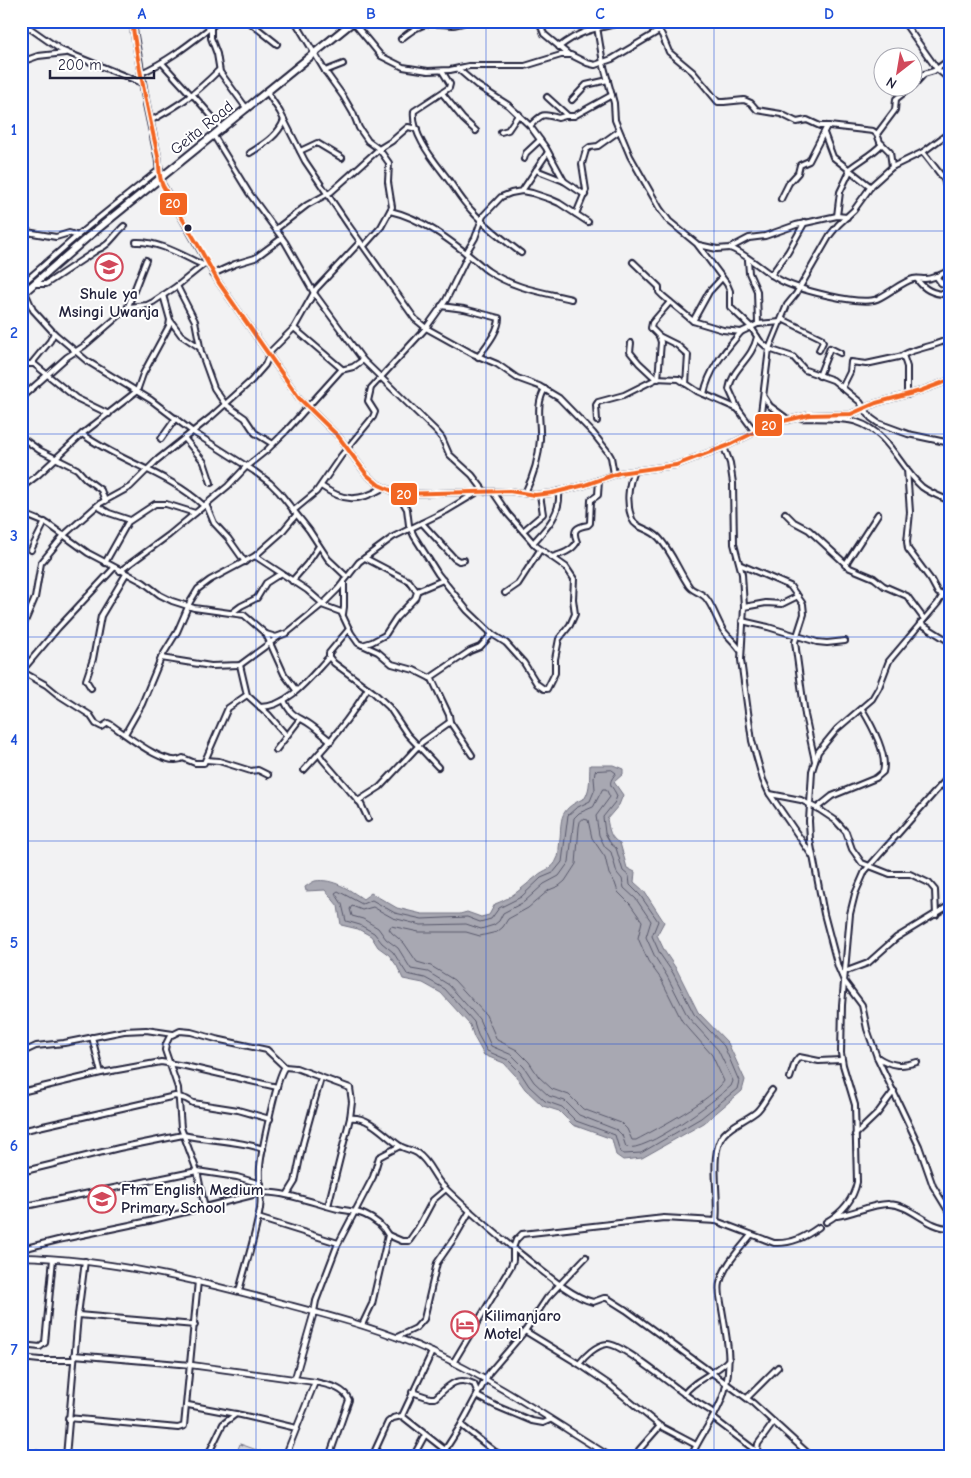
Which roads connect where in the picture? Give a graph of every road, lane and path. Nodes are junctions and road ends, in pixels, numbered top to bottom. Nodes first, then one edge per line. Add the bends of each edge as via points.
1 (132, 21) edge
2 (248, 21) edge
3 (295, 21) edge
4 (455, 21) edge
5 (468, 21) edge
6 (539, 21) edge
7 (628, 21) edge
8 (652, 21) edge
9 (903, 21) edge
10 (21, 22) edge
11 (218, 22) edge
12 (354, 22) edge
13 (426, 22) edge
14 (450, 26) junction
15 (597, 27) junction
16 (211, 28) junction
17 (659, 31) junction
18 (400, 39) dead end
19 (277, 44) dead end
20 (559, 47) junction
21 (67, 52) junction
22 (316, 53) junction
23 (568, 55) junction
24 (950, 59) edge
25 (21, 62) edge
26 (162, 63) junction
27 (603, 63) junction
28 (343, 64) dead end
29 (458, 69) junction
30 (937, 69) junction
31 (219, 70) junction
32 (325, 71) junction
33 (442, 71) junction
34 (141, 73) junction
35 (924, 74) edge
36 (608, 80) junction
37 (950, 80) edge
38 (142, 83) junction
39 (268, 92) junction
40 (442, 93) junction
41 (192, 95) junction
42 (612, 95) junction
43 (547, 96) dead end
44 (897, 98) edge
45 (572, 100) dead end
46 (247, 109) junction
47 (519, 114) junction
48 (568, 116) junction
49 (284, 120) junction
50 (150, 121) junction
51 (530, 126) junction
52 (827, 126) junction
53 (223, 129) junction
54 (417, 129) junction
55 (476, 131) dead end
56 (619, 131) junction
57 (501, 132) dead end
58 (950, 132) edge
59 (824, 133) junction
60 (877, 134) junction
61 (214, 136) junction
62 (540, 140) junction
63 (882, 144) junction
64 (379, 149) junction
65 (300, 151) junction
66 (548, 152) junction
67 (923, 152) junction
68 (250, 153) dead end
69 (342, 158) dead end
70 (524, 159) dead end
71 (892, 167) junction
72 (160, 169) junction
73 (536, 170) junction
74 (849, 171) junction
75 (160, 180) junction
76 (564, 181) junction
77 (871, 187) junction
78 (522, 192) junction
79 (328, 194) junction
80 (585, 195) junction
81 (781, 199) dead end
82 (950, 202) edge
83 (390, 211) junction
84 (576, 214) junction
85 (836, 216) junction
86 (847, 216) junction
87 (481, 220) junction
88 (588, 222) dead end
89 (805, 222) junction
90 (124, 226) dead end
91 (276, 229) junction
92 (21, 231) edge
93 (78, 236) junction
94 (282, 238) junction
95 (136, 242) dead end
96 (360, 242) junction
97 (697, 244) junction
98 (364, 246) junction
99 (730, 248) junction
100 (521, 253) dead end
101 (467, 254) junction
102 (146, 260) dead end
103 (748, 260) junction
104 (207, 262) junction
105 (633, 262) dead end
106 (203, 265) junction
107 (950, 270) edge
108 (213, 274) junction
109 (771, 275) junction
110 (936, 276) junction
111 (722, 278) junction
112 (917, 278) junction
113 (34, 284) junction
114 (21, 285) edge
115 (177, 286) junction
116 (799, 287) junction
117 (950, 288) edge
118 (23, 293) edge
119 (314, 293) junction
120 (950, 294) edge
121 (163, 295) junction
122 (571, 299) dead end
123 (670, 302) junction
124 (442, 306) junction
125 (127, 309) junction
126 (170, 320) junction
127 (782, 320) junction
128 (693, 321) junction
129 (758, 324) junction
130 (751, 327) junction
131 (294, 328) junction
132 (426, 328) junction
133 (54, 332) junction
134 (741, 332) junction
135 (659, 336) junction
136 (757, 336) junction
137 (950, 338) edge
138 (631, 343) dead end
139 (199, 347) junction
140 (769, 349) junction
141 (819, 350) dead end
142 (75, 351) junction
143 (840, 352) dead end
144 (269, 355) junction
145 (903, 356) junction
146 (478, 357) junction
147 (363, 360) junction
148 (32, 363) junction
149 (21, 364) edge
150 (342, 369) junction
151 (47, 375) junction
152 (382, 376) junction
153 (819, 376) junction
154 (657, 378) junction
155 (950, 380) edge
156 (686, 384) junction
157 (842, 388) junction
158 (545, 389) junction
159 (137, 391) junction
160 (704, 394) junction
161 (764, 395) junction
162 (907, 395) junction
163 (21, 398) edge
164 (225, 404) junction
165 (307, 408) junction
166 (864, 408) junction
167 (738, 409) junction
168 (109, 414) junction
169 (176, 418) junction
170 (794, 418) junction
171 (789, 420) junction
172 (597, 421) dead end
173 (759, 429) junction
174 (193, 432) junction
175 (755, 432) junction
176 (82, 434) junction
177 (21, 437) edge
178 (160, 439) dead end
179 (185, 439) junction
180 (950, 443) edge
181 (273, 444) junction
182 (348, 447) junction
183 (724, 447) junction
184 (56, 458) junction
185 (247, 466) junction
186 (147, 470) junction
187 (908, 470) junction
188 (634, 471) junction
189 (614, 474) junction
190 (600, 480) junction
191 (211, 483) dead end
192 (321, 486) junction
193 (21, 488) edge
194 (383, 488) junction
195 (485, 492) junction
196 (493, 492) junction
197 (559, 492) junction
198 (476, 493) junction
199 (525, 493) junction
200 (397, 494) junction
201 (540, 494) junction
202 (105, 501) junction
203 (950, 501) edge
204 (205, 505) junction
205 (97, 506) junction
206 (21, 513) edge
207 (195, 513) junction
208 (294, 513) junction
209 (785, 513) dead end
210 (878, 514) dead end
211 (130, 520) junction
212 (45, 522) junction
213 (422, 523) junction
214 (411, 529) junction
215 (523, 531) junction
216 (64, 536) junction
217 (533, 543) junction
218 (319, 546) junction
219 (31, 550) dead end
220 (540, 550) junction
221 (255, 556) junction
222 (552, 557) junction
223 (366, 558) junction
224 (464, 560) dead end
225 (245, 562) junction
226 (105, 563) junction
227 (845, 564) junction
228 (741, 565) junction
229 (114, 568) junction
230 (120, 571) junction
231 (126, 574) junction
232 (280, 574) junction
233 (345, 579) junction
234 (443, 580) junction
235 (292, 581) junction
236 (950, 582) edge
237 (417, 591) junction
238 (506, 593) dead end
239 (798, 596) junction
240 (943, 596) junction
241 (950, 598) edge
242 (322, 604) junction
243 (188, 607) junction
244 (744, 607) junction
245 (234, 612) junction
246 (342, 614) junction
247 (924, 619) junction
248 (742, 621) junction
249 (920, 623) junction
250 (349, 629) junction
251 (21, 631) edge
252 (266, 634) junction
253 (492, 634) junction
254 (797, 635) junction
255 (278, 637) junction
256 (845, 641) dead end
257 (950, 642) edge
258 (270, 643) junction
259 (362, 645) junction
260 (741, 652) junction
261 (329, 657) junction
262 (161, 658) junction
263 (240, 665) junction
264 (21, 672) edge
265 (430, 678) junction
266 (91, 688) dead end
267 (368, 688) junction
268 (296, 690) junction
269 (248, 695) junction
270 (284, 700) junction
271 (260, 707) junction
272 (862, 709) junction
273 (300, 719) junction
274 (450, 722) junction
275 (125, 734) junction
276 (286, 735) junction
277 (331, 741) junction
278 (418, 746) junction
279 (276, 750) dead end
280 (319, 754) junction
281 (472, 755) dead end
282 (206, 760) junction
283 (815, 761) junction
284 (438, 767) dead end
285 (304, 770) dead end
286 (268, 775) dead end
287 (950, 775) edge
288 (769, 793) junction
289 (358, 801) junction
290 (809, 804) junction
291 (817, 808) junction
292 (368, 819) dead end
293 (813, 858) junction
294 (868, 866) junction
295 (950, 905) edge
296 (936, 915) junction
297 (844, 972) junction
298 (844, 981) junction
299 (173, 1034) junction
300 (92, 1037) junction
301 (21, 1053) edge
302 (878, 1058) junction
303 (841, 1060) junction
304 (916, 1062) dead end
305 (169, 1063) junction
306 (285, 1067) junction
307 (101, 1073) junction
308 (321, 1078) junction
309 (790, 1078) dead end
310 (277, 1087) junction
311 (772, 1090) dead end
312 (894, 1091) junction
313 (21, 1092) edge
314 (179, 1096) junction
315 (350, 1118) junction
316 (270, 1119) junction
317 (21, 1131) edge
318 (183, 1136) junction
319 (855, 1136) junction
320 (400, 1146) junction
321 (263, 1149) junction
322 (197, 1171) junction
323 (21, 1172) edge
324 (261, 1184) junction
325 (446, 1189) junction
326 (261, 1193) junction
327 (287, 1195) junction
328 (328, 1206) junction
329 (21, 1207) edge
330 (205, 1208) junction
331 (470, 1211) junction
332 (354, 1212) junction
333 (950, 1214) edge
334 (836, 1216) junction
335 (21, 1217) edge
336 (258, 1218) junction
337 (716, 1222) junction
338 (826, 1222) dead end
339 (819, 1227) dead end
340 (950, 1228) edge
341 (388, 1235) junction
342 (751, 1235) junction
343 (338, 1243) junction
344 (513, 1248) junction
345 (22, 1249) edge
346 (23, 1257) edge
347 (586, 1257) dead end
348 (53, 1259) junction
349 (85, 1262) junction
350 (198, 1280) junction
351 (560, 1284) junction
352 (239, 1291) junction
353 (314, 1312) junction
354 (78, 1315) junction
355 (195, 1325) junction
356 (362, 1325) junction
357 (526, 1331) junction
358 (397, 1337) junction
359 (21, 1345) edge
360 (432, 1352) junction
361 (74, 1355) junction
362 (21, 1358) edge
363 (729, 1359) junction
364 (74, 1360) junction
365 (453, 1363) junction
366 (579, 1364) junction
367 (191, 1365) junction
368 (778, 1367) dead end
369 (711, 1374) junction
370 (295, 1378) junction
371 (485, 1380) junction
372 (314, 1382) junction
373 (726, 1384) junction
374 (412, 1392) junction
375 (684, 1394) junction
376 (478, 1395) junction
377 (746, 1398) junction
378 (188, 1405) junction
379 (236, 1414) junction
380 (402, 1416) junction
381 (714, 1416) junction
382 (68, 1418) junction
383 (550, 1420) junction
384 (774, 1422) junction
385 (461, 1425) junction
386 (660, 1426) junction
387 (296, 1428) junction
388 (425, 1435) junction
389 (696, 1445) junction
390 (445, 1450) junction
391 (757, 1451) junction
392 (21, 1452) edge
393 (451, 1456) edge
394 (66, 1457) edge
395 (207, 1457) edge
396 (285, 1457) edge
397 (328, 1457) edge
398 (372, 1457) edge
399 (412, 1457) edge
400 (505, 1457) edge
401 (611, 1457) edge
402 (635, 1457) edge
403 (691, 1457) edge
404 (756, 1457) edge
405 (764, 1457) edge
406 (812, 1457) edge

1 - 34 main road
2 - 19 street
3 - 22 street
4 - 14 street
5 - 14 street
6 - 20 street via 542,31
7 - 15 street
8 - 17 street
9 - 30 street
10 - 21 street
11 - 16 street
12 - 22 highway, Geita Road
12 - 33 street via 377,52 389,60 411,69
13 - 14 street
13 - 18 street
15 - 20 street via 575,35
15 - 27 street
16 - 26 street
16 - 31 street
17 - 27 street
17 - 52 street via 669,52 693,72 718,102 744,100 758,110 781,114 797,122 807,120
20 - 23 street
21 - 25 street
21 - 38 street
22 - 32 street
22 - 39 highway, Geita Road
23 - 27 street via 592,66
23 - 29 street via 554,56 526,66 469,66
24 - 30 street
26 - 34 street
26 - 41 street
27 - 36 street
28 - 32 street
29 - 33 street
29 - 47 street
30 - 35 street
30 - 37 street
31 - 41 street
31 - 46 street
32 - 64 street via 365,137
33 - 40 street via 450,84
34 - 38 main road
36 - 42 street
36 - 45 street via 586,85
38 - 50 main road
39 - 46 highway, Geita Road
39 - 49 street
40 - 54 street via 414,111
40 - 55 street
41 - 50 street
41 - 53 street
42 - 48 street via 574,116
42 - 56 street
43 - 48 street
44 - 60 street via 895,110
46 - 53 highway, Geita Road
47 - 51 street
47 - 57 street via 508,130
48 - 51 street via 558,118 545,114
49 - 65 street
49 - 68 street via 272,139
50 - 72 main road
51 - 62 street
52 - 59 street
52 - 60 street
53 - 61 highway, Geita Road
54 - 64 street via 409,126
54 - 87 street via 433,161
56 - 80 street via 598,146 586,150 582,164
56 - 97 street via 660,209 669,221
58 - 67 street
59 - 74 street via 832,157
59 - 81 street via 810,161 800,165
60 - 63 street
61 - 75 highway, Geita Road
61 - 91 street
62 - 66 street
62 - 70 street
63 - 71 street via 890,152
63 - 74 street
64 - 79 street
64 - 83 street via 389,163
65 - 69 street via 317,143
65 - 79 street
66 - 73 street
66 - 76 street
67 - 71 street
67 - 82 street via 944,179
71 - 77 street
72 - 75 main road
72 - 93 street
73 - 76 street
73 - 78 street
74 - 77 street
74 - 85 street via 840,192
75 - 104 street
75 - 113 highway, Geita Road
76 - 80 street
77 - 86 street
78 - 84 street via 550,199
78 - 87 street via 502,197
79 - 91 street via 307,205
79 - 96 street
80 - 84 street
83 - 98 street
83 - 101 street via 403,214 433,230
84 - 88 street
85 - 86 street
85 - 89 street
86 - 116 street via 830,236
87 - 100 street
87 - 101 street
89 - 99 street via 749,238
89 - 109 street
90 - 113 street via 112,242 55,280
91 - 94 street
92 - 93 street via 56,237 69,233
93 - 114 street
94 - 108 street via 255,258
94 - 119 street
95 - 106 street via 153,244
96 - 98 street
96 - 119 street
97 - 99 street via 717,249
97 - 111 street
98 - 132 street via 410,313
99 - 103 street
101 - 122 street via 509,283
101 - 124 street via 451,294
102 - 125 street
103 - 109 street
103 - 129 street via 749,273 757,291
104 - 106 street
104 - 108 street
105 - 123 street
106 - 115 street
107 - 110 street
108 - 144 street
109 - 116 street
110 - 112 street
110 - 117 street
111 - 128 street via 709,292
111 - 130 street via 729,288 730,307
112 - 116 street via 873,300 851,300
112 - 120 street via 927,290
113 - 118 highway, Geita Road
115 - 121 street
115 - 139 street via 195,321
116 - 127 street
118 - 133 street via 33,310
119 - 131 street
119 - 147 street
121 - 125 street via 150,304
121 - 126 street
123 - 128 street
123 - 135 street via 651,325
124 - 132 street
124 - 146 street via 499,318
125 - 142 street
126 - 139 street via 181,335
126 - 159 street
127 - 129 street
127 - 140 street
127 - 141 street via 821,338 823,342
128 - 134 street
129 - 130 street
130 - 134 street
130 - 136 street
131 - 144 street
131 - 150 street
132 - 146 street
132 - 152 street
133 - 142 street
133 - 148 street
134 - 160 street via 716,364
135 - 154 street
135 - 156 street via 688,355
136 - 140 street
136 - 167 street via 751,354 730,384 730,394
137 - 145 street
138 - 154 street via 630,352 638,363
139 - 164 street via 206,371
140 - 153 street via 796,359 805,370
140 - 161 street
142 - 151 street
142 - 159 street
143 - 153 street via 830,348
144 - 164 street via 253,380
144 - 165 street
145 - 157 street via 866,364 851,362
145 - 162 street via 908,367
146 - 158 street
147 - 150 street via 354,367
147 - 152 street
148 - 149 street
148 - 151 street
150 - 165 street
151 - 163 street
151 - 168 street via 76,398
152 - 182 street via 368,396 374,415
152 - 195 street via 440,436 449,454
153 - 157 street via 833,380
154 - 156 street via 675,378
154 - 172 street via 624,395 598,402
155 - 162 street
156 - 160 street
157 - 166 street
158 - 189 street via 564,402 593,433 609,455
158 - 199 street via 538,410 540,440 537,458
159 - 168 street
159 - 169 street
160 - 167 street
161 - 171 street via 770,406
161 - 173 street
162 - 166 street
164 - 174 street
164 - 181 street via 244,417 256,434
165 - 181 street
165 - 182 street
166 - 170 street via 847,415
166 - 180 street via 874,421 885,426
167 - 175 street
168 - 176 street
169 - 174 street
169 - 178 street
170 - 171 street
170 - 187 street via 851,420 862,424 893,448
171 - 173 street
173 - 175 street
174 - 179 street
174 - 185 street
175 - 183 street
176 - 184 street
176 - 186 street
177 - 184 street
179 - 186 street
179 - 191 street via 204,462
181 - 185 street
182 - 192 street
182 - 194 street via 367,475
183 - 188 street via 672,466
183 - 228 street via 733,483 734,544
184 - 193 street
184 - 202 street via 76,469 100,490
185 - 204 street
185 - 208 street via 270,483
186 - 202 street via 130,487
186 - 204 street
187 - 203 street via 923,488
187 - 240 street via 910,512 907,548
188 - 189 street
188 - 260 street via 629,485 632,520 652,531 664,543 689,586 706,599 723,630
189 - 190 street
190 - 197 street
190 - 222 street via 598,495 592,500 590,523 575,531 577,542 573,548
192 - 194 street via 335,495 351,499 365,497
192 - 208 street
194 - 200 street
195 - 196 street
195 - 198 street
196 - 199 street
196 - 215 street
197 - 201 street
197 - 217 street via 555,517
198 - 200 street
198 - 213 street
199 - 201 street
200 - 214 street via 407,509
201 - 215 street via 543,514
202 - 205 street
204 - 207 street
204 - 225 street via 214,523
205 - 211 street
205 - 216 street
206 - 212 street
207 - 211 street via 158,503
207 - 230 street
208 - 218 street
208 - 221 street via 277,538
209 - 227 street via 809,530
210 - 227 street
211 - 226 street
212 - 216 street
212 - 219 street
213 - 214 street
213 - 224 street via 454,558
214 - 223 street via 393,537
214 - 234 street
215 - 217 street
216 - 226 street
216 - 251 street via 41,563 36,598
217 - 220 street
218 - 233 street
218 - 235 street
220 - 222 street
220 - 238 street via 518,584
221 - 225 street
221 - 232 street
222 - 253 street via 566,568 574,580 575,612 572,622 559,639 555,673 547,689 538,684 506,644
223 - 233 street via 356,564
223 - 237 street via 404,578
225 - 243 street via 202,586
226 - 229 street
227 - 247 street via 904,594
228 - 239 street via 788,585
228 - 244 street
229 - 230 street
229 - 264 street
230 - 231 street
231 - 243 street via 144,582 160,595
231 - 266 street via 99,621 86,680
232 - 235 street
232 - 245 street via 266,583 257,598
233 - 242 street
233 - 246 street
234 - 237 street
234 - 253 street
235 - 242 street
236 - 240 street
237 - 259 street via 385,635
239 - 244 street via 782,604
239 - 254 street via 804,612
240 - 241 street
240 - 247 street
242 - 246 street
242 - 255 street
243 - 245 street
243 - 262 street
244 - 248 street
245 - 252 street via 248,617
246 - 250 street
247 - 249 street
248 - 254 street
248 - 260 street
249 - 257 street
249 - 272 street via 889,661 878,690
250 - 259 street
250 - 261 street
252 - 255 street
252 - 258 street
253 - 265 street via 480,647
254 - 256 street via 822,643
254 - 283 street via 795,642 805,715
255 - 258 street
258 - 263 street
258 - 268 street via 284,674
259 - 265 street via 378,652 392,664
260 - 288 street via 752,741
261 - 267 street
261 - 268 street
262 - 263 street via 211,666
262 - 275 street via 142,704
263 - 269 street
264 - 275 street via 46,684 90,715 98,726 108,724
265 - 274 street via 436,684
267 - 277 street
267 - 278 street via 389,707
268 - 270 street
269 - 271 street
269 - 282 street via 228,708
270 - 271 street
270 - 273 street
271 - 276 street
272 - 283 street via 821,747
272 - 291 street via 885,763 883,772 871,781 832,796
273 - 276 street
273 - 277 street
274 - 278 street
274 - 281 street
275 - 282 street via 168,760 183,758 203,764
276 - 279 street
277 - 280 street
278 - 284 street
278 - 289 street via 380,787
280 - 285 street
280 - 289 street
282 - 286 street
283 - 290 street
287 - 294 street
288 - 290 street
288 - 293 street
289 - 292 street
290 - 291 street
290 - 293 street
291 - 294 street via 843,828 858,860
293 - 298 street via 835,958
294 - 296 street via 890,874 910,874 929,883 935,890
294 - 297 street via 860,880 850,914
295 - 296 street
296 - 297 street via 896,938 868,963
297 - 298 street
298 - 302 street via 862,1005
298 - 303 street
299 - 300 street via 146,1030
299 - 305 street via 165,1050
299 - 306 street via 191,1032 267,1050
300 - 301 street via 36,1046
300 - 307 street
302 - 304 street via 897,1066
302 - 312 street
303 - 309 street via 819,1061 799,1056
303 - 319 street via 855,1105
305 - 307 street via 153,1062
305 - 310 street
305 - 314 street
306 - 308 street
306 - 310 street
307 - 313 street
308 - 315 street via 350,1088
308 - 327 street via 296,1180
310 - 316 street
311 - 337 street via 757,1111 733,1126 720,1140 715,1160
312 - 319 street
312 - 333 street via 933,1186
314 - 316 street via 193,1103
314 - 317 street
314 - 318 street
315 - 320 street via 365,1121
315 - 328 street
316 - 321 street
318 - 321 street
318 - 322 street
318 - 323 street
319 - 334 street via 856,1190
320 - 325 street via 419,1155 430,1165
320 - 332 street via 379,1157 373,1177
321 - 324 street
322 - 324 street via 237,1176
322 - 329 street
322 - 330 street
324 - 326 street
325 - 331 street
325 - 341 street via 432,1200 409,1241
326 - 327 street
326 - 330 street
326 - 336 street
327 - 328 street
328 - 332 street
330 - 345 street
331 - 344 street
331 - 358 street via 437,1262 422,1324
332 - 341 street via 371,1218
332 - 343 street
334 - 338 street
334 - 340 street via 890,1204
335 - 345 street
336 - 343 street
336 - 352 street
337 - 342 street
337 - 344 street via 648,1219 522,1234
339 - 342 street via 789,1243 774,1243
341 - 356 street via 372,1304
342 - 363 street via 731,1261 720,1283
343 - 353 street
344 - 351 street
344 - 365 street via 511,1266
345 - 346 street
346 - 348 street
347 - 351 street
348 - 349 street
348 - 359 street via 45,1343 40,1347
349 - 350 street
349 - 354 street
350 - 352 street
350 - 355 street
351 - 357 street
351 - 369 street via 589,1301 610,1299
352 - 353 street
353 - 356 street
353 - 370 street
354 - 355 street
354 - 361 street
355 - 367 street
356 - 358 street
357 - 366 street
357 - 371 street
358 - 360 street
360 - 365 street
360 - 374 street
361 - 364 street
361 - 367 street
362 - 364 street
363 - 369 street
363 - 373 street
364 - 382 street
365 - 371 street
366 - 375 street via 589,1353 610,1344 638,1359
366 - 386 street
367 - 370 street
367 - 378 street
368 - 377 street
369 - 373 street
369 - 375 street
370 - 372 street
371 - 376 street
371 - 383 street
372 - 387 street
372 - 397 street via 341,1390 349,1400
373 - 377 street
373 - 381 street
374 - 376 street via 436,1398 448,1385 464,1382 474,1384
374 - 380 street
375 - 381 street
376 - 383 street via 532,1421 543,1423
376 - 385 street
377 - 384 street
378 - 379 street
378 - 382 street via 186,1423 181,1428
379 - 387 street
379 - 395 street via 223,1424
380 - 388 street
380 - 398 street via 386,1424
381 - 389 street
381 - 391 street
382 - 394 street
383 - 401 street
384 - 391 street via 760,1439
384 - 406 street
385 - 390 street
385 - 400 street
386 - 389 street
386 - 402 street
387 - 396 street
388 - 390 street
388 - 399 street
389 - 403 street
390 - 393 street
391 - 404 street
391 - 405 street
392 - 394 street

